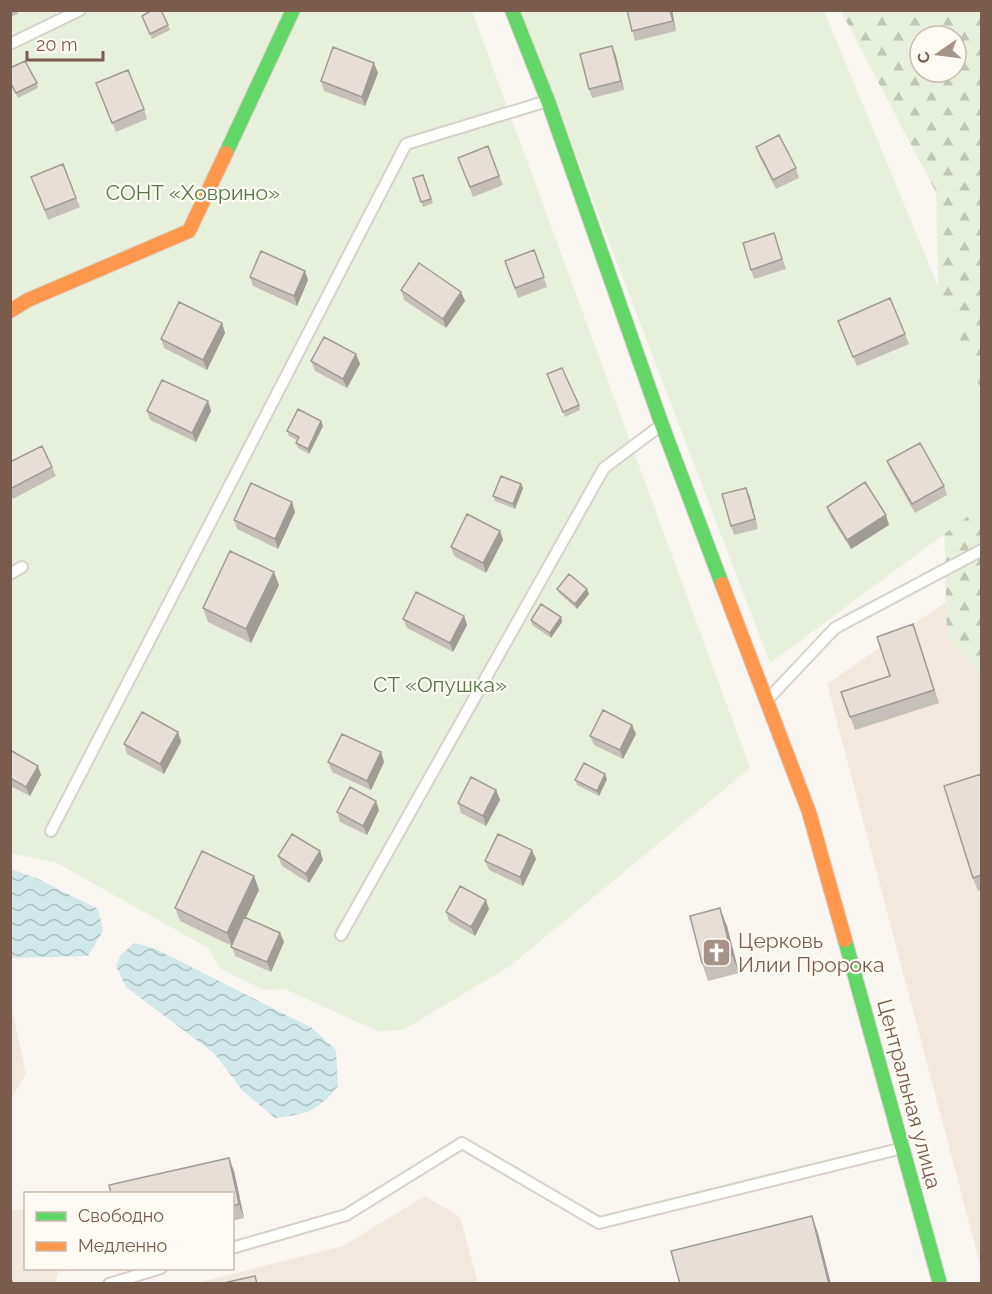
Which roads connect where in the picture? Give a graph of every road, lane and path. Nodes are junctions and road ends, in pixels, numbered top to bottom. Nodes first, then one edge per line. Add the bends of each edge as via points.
1 (80, 10) edge
2 (293, 10) edge
3 (512, 10) edge
4 (10, 44) edge
5 (548, 101) junction
6 (10, 310) edge
7 (662, 425) junction
8 (981, 550) edge
9 (22, 567) dead end
10 (10, 574) edge
11 (767, 701) junction
12 (51, 831) dead end
13 (341, 935) dead end
14 (902, 1148) junction
15 (234, 1247) edge
16 (157, 1270) edge
17 (109, 1284) edge
18 (940, 1284) edge

1 - 4 lane
2 - 6 street via 189,231
3 - 5 street, Центральная улица
5 - 7 street, Центральная улица
5 - 12 lane via 406,144
7 - 11 street, Центральная улица
7 - 13 lane via 604,468
8 - 11 lane via 835,628
9 - 10 lane
11 - 14 street, Центральная улица via 809,812
14 - 15 lane via 599,1223 462,1143 346,1215
14 - 18 street, Центральная улица
16 - 17 lane

